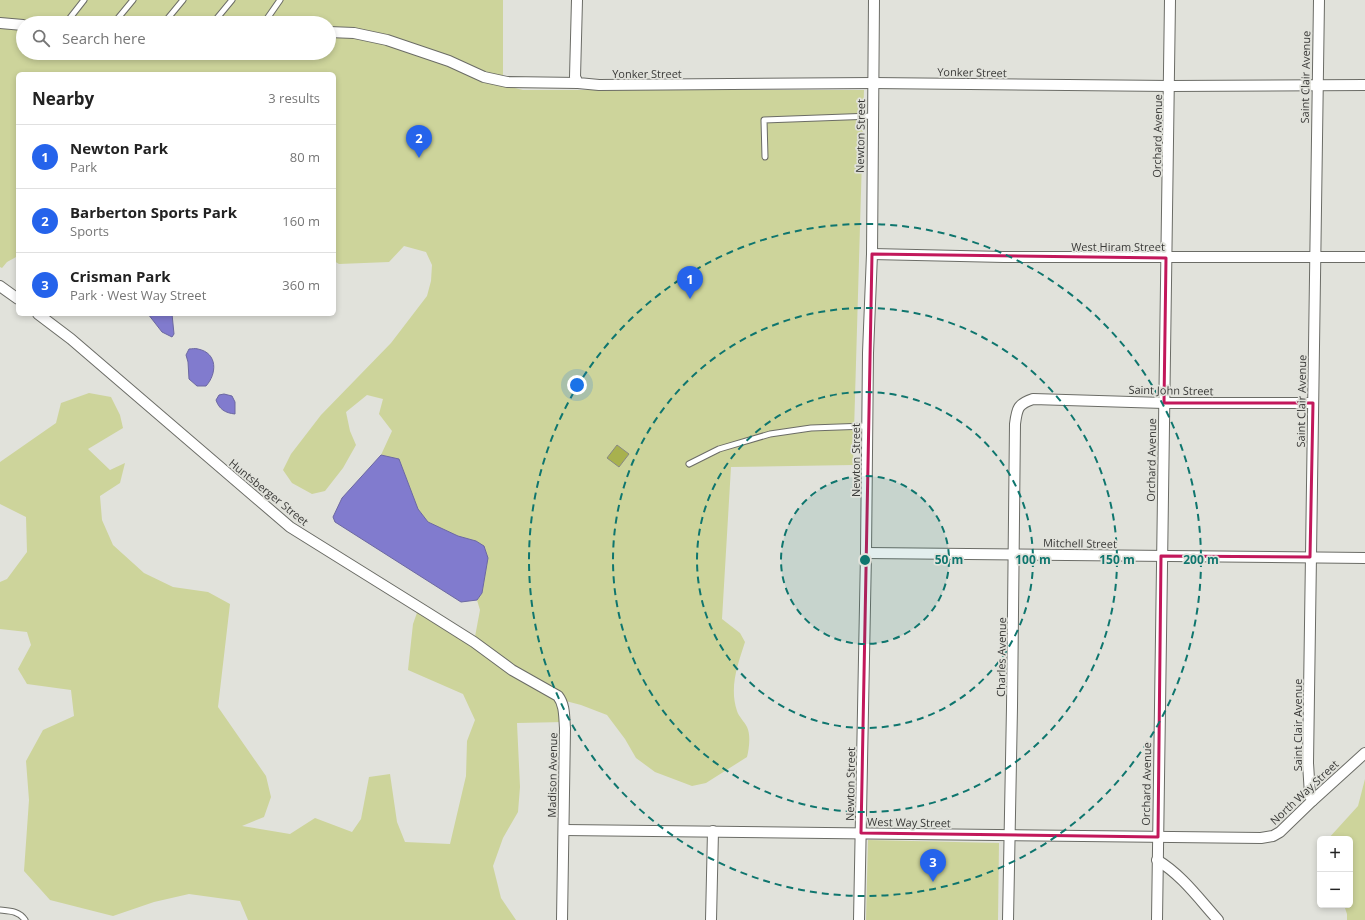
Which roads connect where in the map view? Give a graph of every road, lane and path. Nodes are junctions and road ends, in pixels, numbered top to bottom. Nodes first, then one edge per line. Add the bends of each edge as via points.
1 (84, 0) edge
2 (132, 0) edge
3 (183, 0) edge
4 (232, 0) edge
5 (280, 0) edge
6 (577, 0) edge
7 (874, 0) edge
8 (1170, 0) edge
9 (1319, 0) edge
10 (71, 16) edge
11 (119, 16) edge
12 (170, 16) edge
13 (219, 16) edge
14 (269, 16) edge
15 (0, 23) edge
16 (16, 24) edge
17 (336, 32) edge
18 (578, 83) junction
19 (873, 83) junction
20 (1317, 85) junction
21 (1365, 85) edge
22 (1170, 86) junction
23 (872, 116) junction
24 (765, 157) dead end
25 (872, 254) junction
26 (1315, 257) junction
27 (1365, 257) edge
28 (1166, 258) junction
29 (0, 286) edge
30 (16, 298) edge
31 (41, 316) edge
32 (1029, 400) joint
33 (1164, 403) junction
34 (1312, 403) junction
35 (867, 426) junction
36 (689, 464) dead end
37 (866, 553) junction
38 (1014, 554) junction
39 (1161, 556) junction
40 (1310, 557) junction
41 (1365, 558) edge
42 (503, 664) joint
43 (1365, 753) edge
44 (1312, 801) junction
45 (564, 830) junction
46 (713, 831) junction
47 (861, 833) junction
48 (1009, 836) junction
49 (1158, 837) junction
50 (1157, 860) junction
51 (0, 910) edge
52 (25, 920) edge
53 (562, 920) edge
54 (711, 920) edge
55 (859, 920) edge
56 (1008, 920) edge
57 (1156, 920) edge
58 (1218, 920) edge

1 - 10 lane
2 - 11 lane
3 - 12 lane
4 - 13 lane
5 - 14 lane
6 - 18 street via 575,77
7 - 19 street, Newton Street
8 - 22 street, Orchard Avenue
9 - 20 street, Saint Clair Avenue
15 - 16 street
17 - 18 street, Yonker Street via 387,40 449,61 484,77 507,82
18 - 19 street, Yonker Street
19 - 22 street, Yonker Street
19 - 23 street, Newton Street
20 - 21 street, Yonker Street
20 - 22 street, Yonker Street
20 - 26 street, Saint Clair Avenue
22 - 28 street, Orchard Avenue
23 - 24 lane via 764,120
23 - 25 street, Newton Street
25 - 28 street, West Hiram Street
25 - 35 street, Newton Street
26 - 27 street, West Hiram Street
26 - 28 street, West Hiram Street
26 - 34 street, Saint Clair Avenue
28 - 33 street, Orchard Avenue
29 - 30 street
31 - 42 street, Huntsberger Street via 290,527 448,625
32 - 33 street, Saint John Street
32 - 38 street, Charles Avenue via 1019,407 1016,418
33 - 34 street, Saint John Street
33 - 39 street, Orchard Avenue
34 - 40 street, Saint Clair Avenue
35 - 36 lane via 811,428 770,434 719,449
35 - 37 street, Newton Street
37 - 38 street, Mitchell Street
37 - 47 street, Newton Street
38 - 39 street, Mitchell Street
38 - 48 street, Charles Avenue
39 - 40 street, Mitchell Street
39 - 49 street, Orchard Avenue
40 - 41 street, Mitchell Street
40 - 44 street, Saint Clair Avenue via 1308,763
42 - 45 street, Madison Avenue via 562,700 565,728
43 - 44 street, North Way Street
44 - 49 street, North Way Street via 1273,836
45 - 46 street, West Way Street
45 - 53 street, Madison Avenue
46 - 47 street, West Way Street
46 - 54 street
47 - 48 street, West Way Street
47 - 55 street, Newton Street
48 - 49 street, West Way Street
48 - 56 street, Charles Avenue
49 - 50 street, Orchard Avenue
50 - 57 street, Orchard Avenue
50 - 58 street via 1177,874
51 - 52 lane via 14,911

